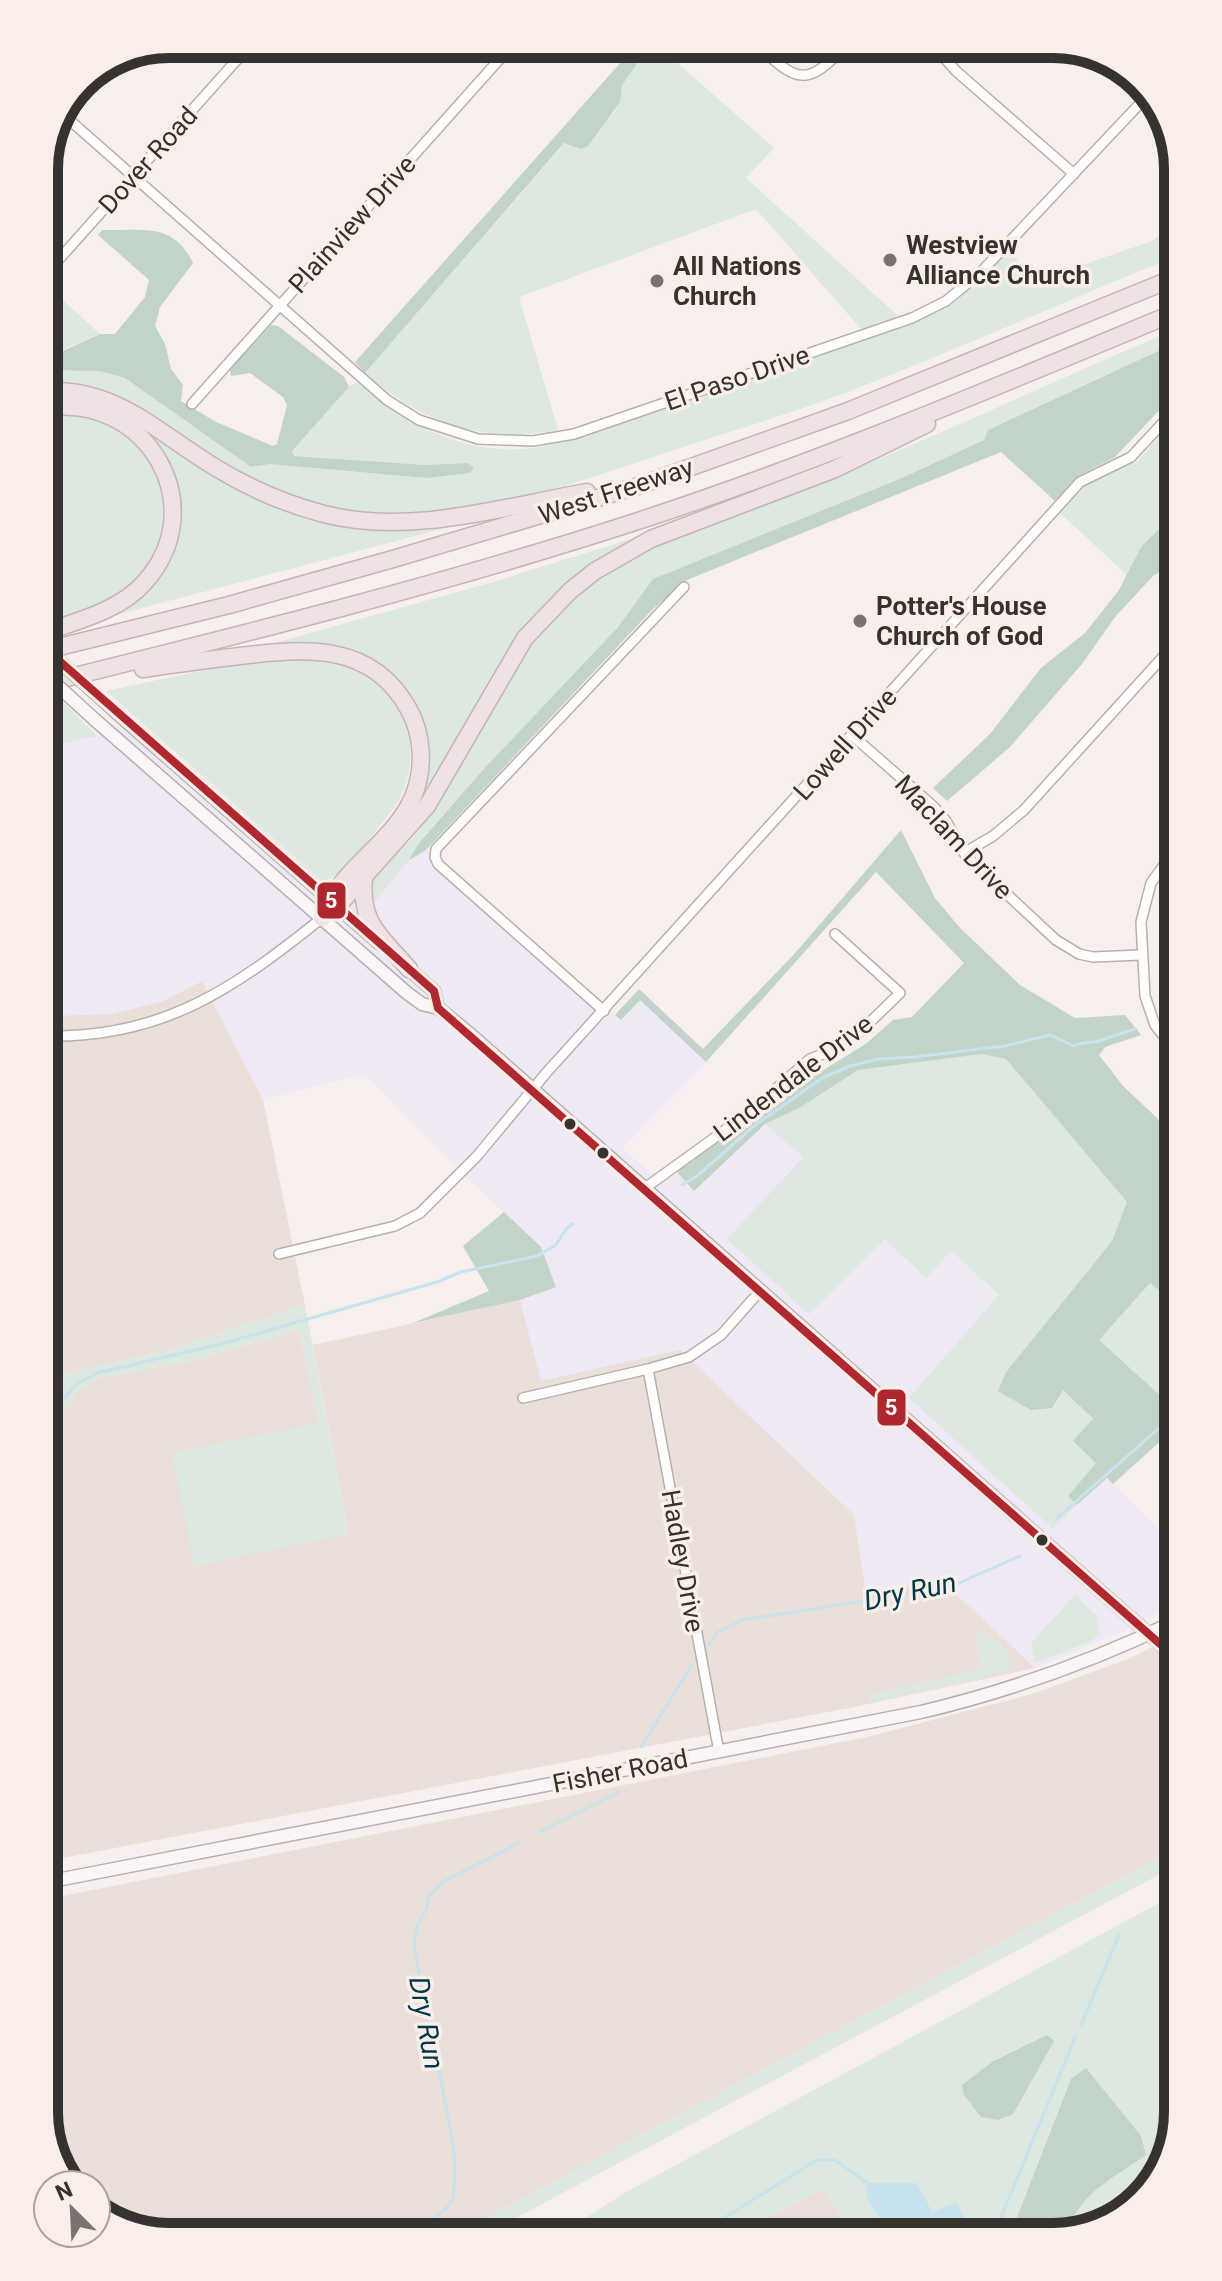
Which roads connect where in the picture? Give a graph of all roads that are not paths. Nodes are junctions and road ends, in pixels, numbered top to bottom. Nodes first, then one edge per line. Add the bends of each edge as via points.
1 (239, 58) edge
2 (500, 58) edge
3 (772, 58) edge
4 (833, 58) edge
5 (944, 58) edge
6 (1142, 102) edge
7 (69, 120) edge
8 (1074, 174) junction
9 (134, 177) junction
10 (58, 261) edge
11 (1164, 282) edge
12 (279, 306) junction
13 (1164, 317) edge
14 (1029, 374) junction
15 (58, 391) edge
16 (192, 404) dead end
17 (58, 408) edge
18 (1164, 421) edge
19 (652, 481) junction
20 (684, 587) dead end
21 (58, 628) edge
22 (58, 647) edge
23 (1164, 656) edge
24 (58, 660) edge
25 (58, 682) edge
26 (58, 683) edge
27 (58, 686) edge
28 (853, 736) junction
29 (964, 853) junction
30 (1164, 865) edge
31 (364, 876) junction
32 (333, 903) junction
33 (322, 918) junction
34 (835, 934) dead end
35 (1141, 955) junction
36 (409, 969) junction
37 (438, 1008) junction
38 (604, 1011) junction
39 (58, 1036) edge
40 (1164, 1036) edge
41 (532, 1089) junction
42 (645, 1188) junction
43 (279, 1254) dead end
44 (760, 1291) junction
45 (648, 1369) junction
46 (523, 1398) dead end
47 (1164, 1627) edge
48 (1149, 1634) junction
49 (1164, 1647) edge
50 (719, 1752) junction
51 (58, 1880) edge

1 - 9 street, Dover Road
2 - 12 street, Plainview Drive
3 - 4 street via 788,72 805,76
5 - 8 street
6 - 8 street, El Paso Drive
7 - 9 street, El Paso Drive
8 - 12 street, El Paso Drive via 981,272 929,310 574,434 533,441 478,439 419,420 367,384
9 - 10 street, Dover Road
9 - 12 street, El Paso Drive
11 - 19 highway, West Freeway via 848,411
12 - 16 street, Plainview Drive
13 - 14 highway, West Freeway
14 - 25 highway, West Freeway via 636,522 338,610
14 - 31 highway via 835,469 651,539 595,571 525,638 427,806
15 - 19 highway via 80,392 126,408 237,479 326,514 399,522 437,519
17 - 21 highway via 98,411 133,430 164,471 172,518 156,568 130,596
18 - 28 street, Lowell Drive via 1131,457 1080,482
19 - 22 highway, West Freeway via 380,563
20 - 38 street via 436,849 438,864
23 - 29 street via 1024,810
24 - 32 main road, bridge
26 - 32 highway via 182,662 299,650 350,658 378,672 413,717 421,751 417,785 398,822
27 - 33 main road, bridge
28 - 29 street, Maclam Drive via 934,807
28 - 38 street, Lowell Drive
29 - 35 street, Maclam Drive via 1067,947 1093,957
30 - 35 street via 1145,902
31 - 32 highway
31 - 36 highway via 365,913
32 - 33 highway
32 - 36 main road
33 - 37 main road via 422,1004
33 - 39 street via 280,952 189,1009 136,1026
34 - 42 street, Lindendale Drive via 900,993 862,1030 810,1059 746,1115
35 - 40 street via 1145,996
36 - 37 main road via 434,991
37 - 41 main road
38 - 41 street, Lowell Drive
41 - 42 main road
41 - 43 street, Lowell Drive via 477,1156 420,1213 395,1226
42 - 44 main road
44 - 45 street via 713,1343 679,1361
44 - 48 main road
45 - 46 street
45 - 50 street, Hadley Drive
47 - 48 main road, Fisher Road
48 - 49 main road
48 - 50 main road, Fisher Road via 975,1699
50 - 51 main road, Fisher Road

